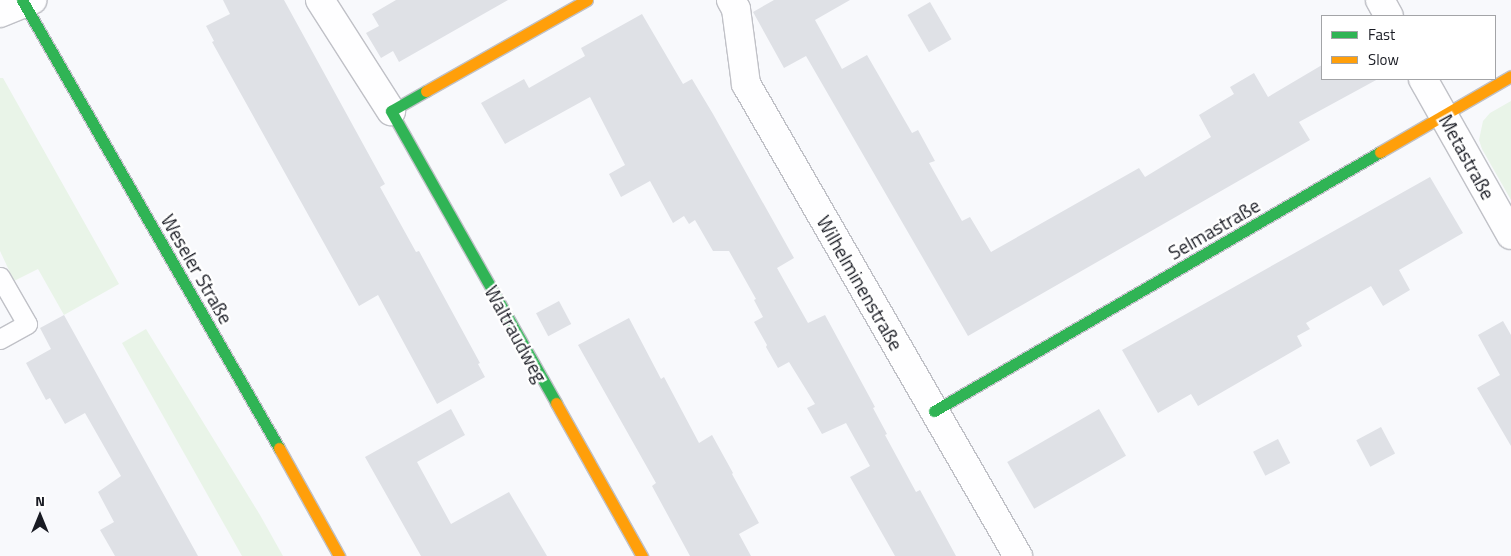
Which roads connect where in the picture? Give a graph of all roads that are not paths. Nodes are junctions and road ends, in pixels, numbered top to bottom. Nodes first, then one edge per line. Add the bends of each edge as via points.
1 (320, 0) edge
2 (587, 0) edge
3 (731, 0) edge
4 (1380, 0) edge
5 (20, 4) edge
6 (1388, 15) edge
7 (1511, 76) edge
8 (1424, 80) edge
9 (391, 110) junction
10 (1444, 116) junction
11 (1511, 234) edge
12 (0, 277) edge
13 (0, 339) edge
14 (934, 412) junction
15 (339, 556) edge
16 (642, 556) edge
17 (1018, 556) edge

1 - 9 street, Waltraudweg
2 - 9 street
3 - 14 street, Wilhelminenstraße via 736,9 746,84
4 - 6 street
5 - 15 street, Weseler Straße via 226,353
7 - 10 street, Selmastraße
8 - 10 street, Metastraße
9 - 16 street, Waltraudweg
10 - 11 street, Metastraße
10 - 14 street, Selmastraße
12 - 13 lane via 26,324
14 - 17 street, Wilhelminenstraße

